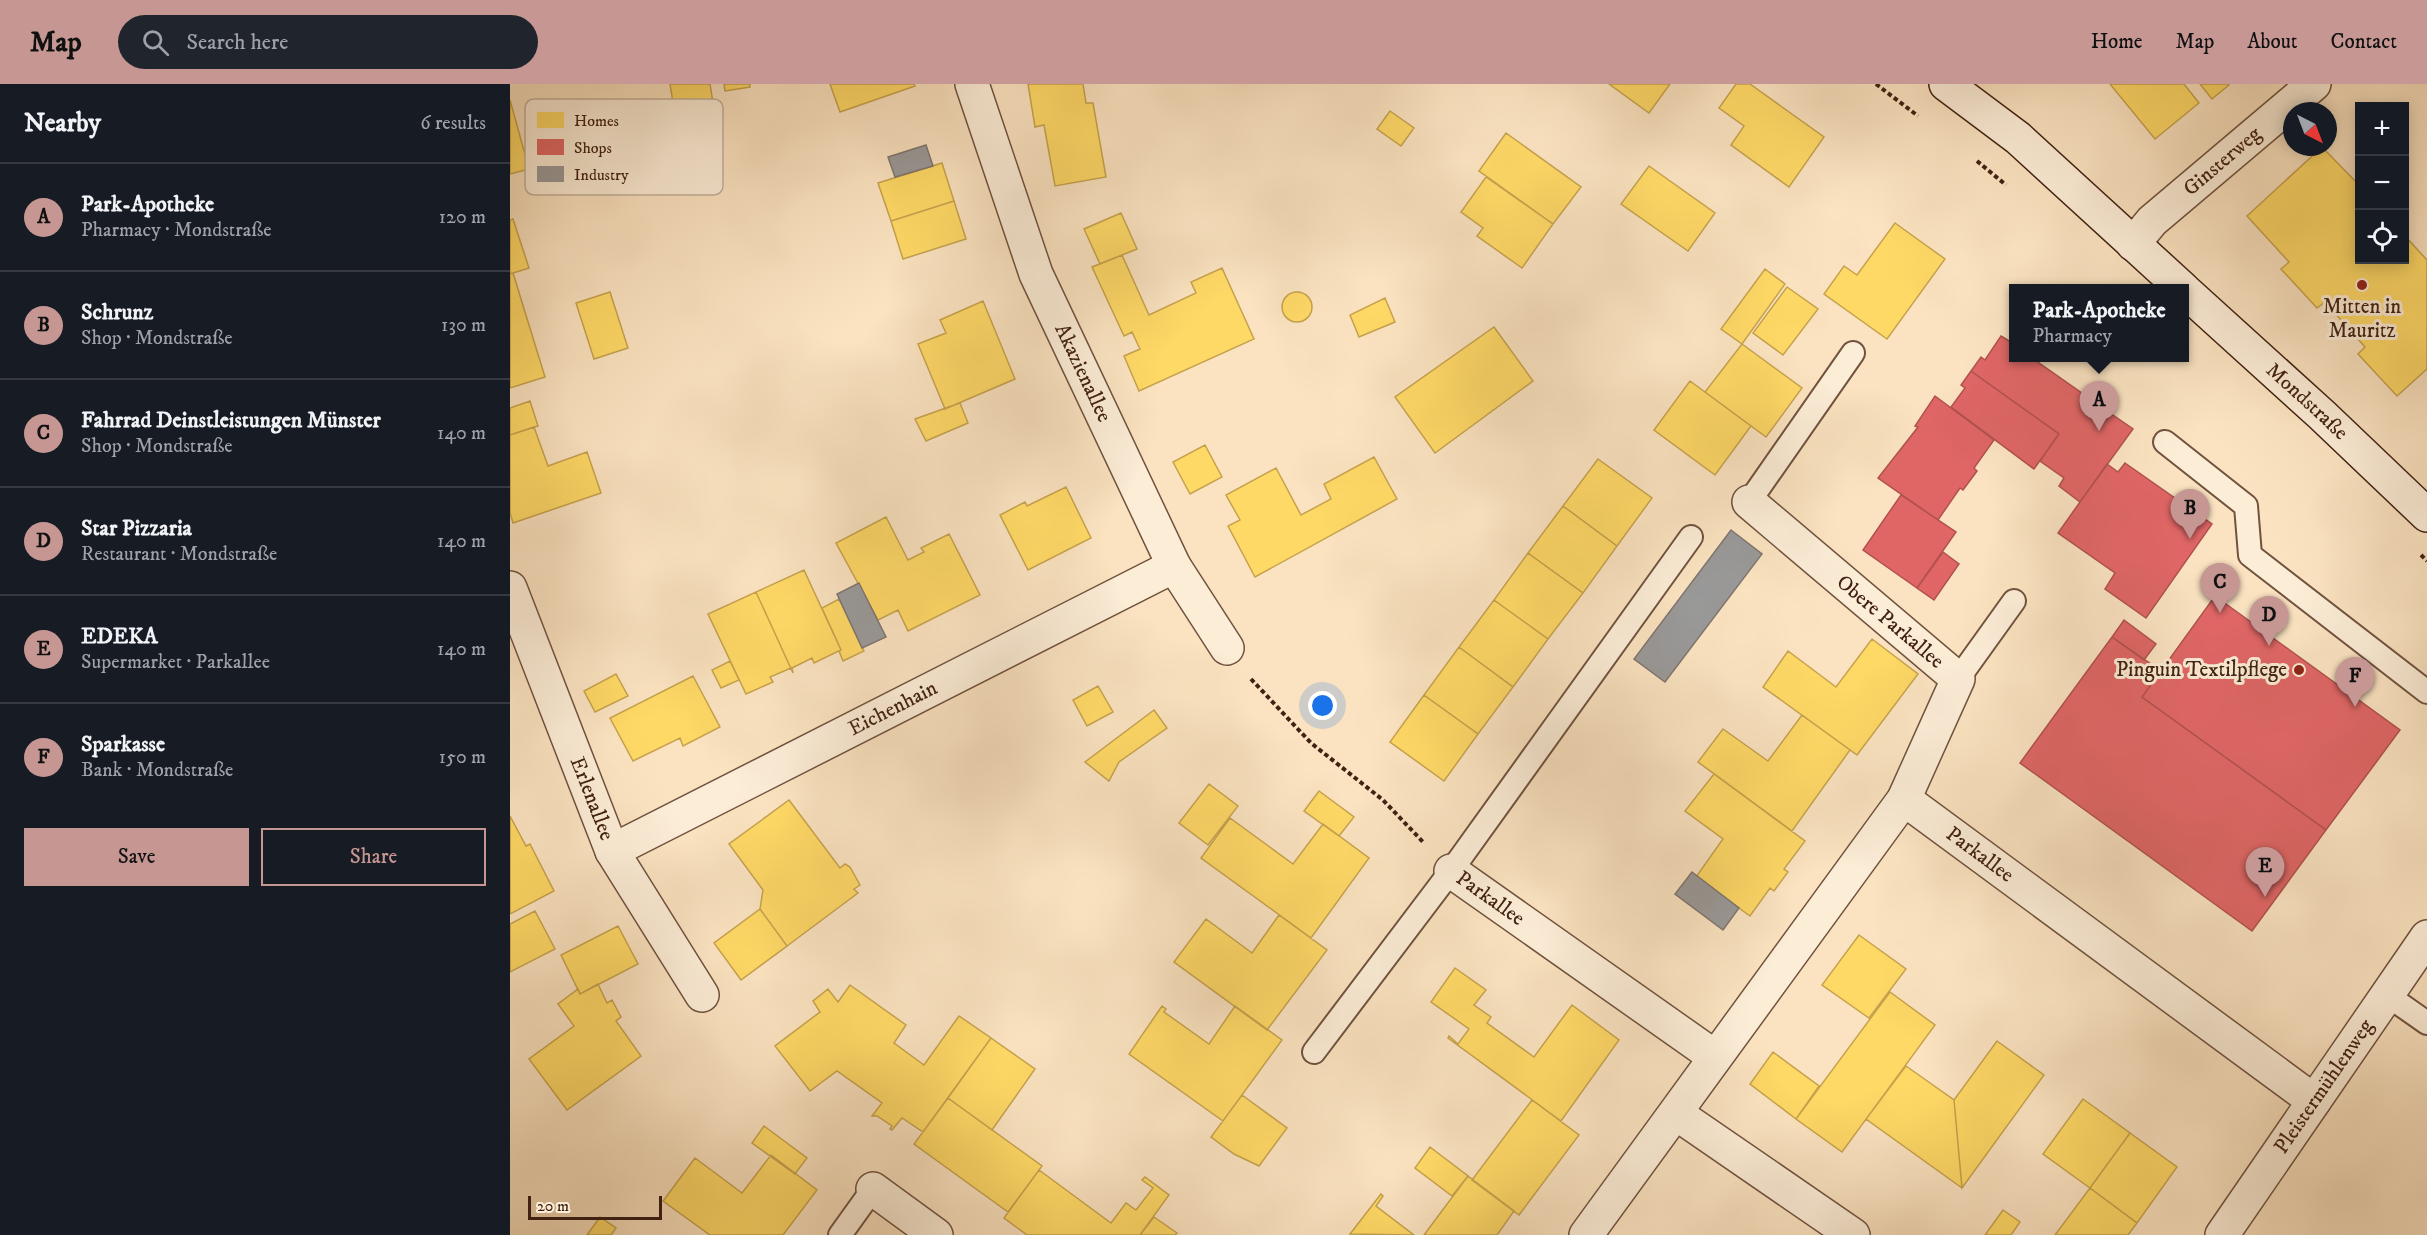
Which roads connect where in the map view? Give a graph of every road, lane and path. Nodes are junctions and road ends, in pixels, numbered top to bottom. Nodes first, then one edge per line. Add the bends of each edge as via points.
1 (972, 84) edge
2 (1876, 84) edge
3 (1946, 84) edge
4 (2314, 84) edge
5 (1921, 118) dead end
6 (1974, 159) dead end
7 (2010, 189) dead end
8 (2133, 244) junction
9 (2177, 284) edge
10 (2189, 294) edge
11 (1853, 353) dead end
12 (2165, 442) dead end
13 (1749, 502) joint
14 (2427, 515) edge
15 (1692, 537) dead end
16 (1174, 566) junction
17 (510, 588) edge
18 (2014, 600) dead end
19 (1227, 648) joint
20 (1958, 680) junction
21 (2427, 692) edge
22 (1904, 799) junction
23 (612, 851) junction
24 (1451, 871) junction
25 (2427, 938) edge
26 (702, 995) dead end
27 (2387, 995) junction
28 (2427, 1023) edge
29 (1314, 1052) dead end
30 (1714, 1057) junction
31 (2314, 1101) junction
32 (1677, 1114) junction
33 (873, 1190) joint
34 (840, 1235) edge
35 (936, 1235) edge
36 (1586, 1235) edge
37 (1853, 1235) edge
38 (2222, 1235) edge

1 - 16 street, Akazienallee via 1036,273
2 - 5 path
3 - 8 street, Mondstraße via 2018,138
4 - 8 street, Ginsterweg via 2152,220
6 - 7 path
8 - 9 street, Mondstraße
10 - 14 street, Mondstraße
11 - 13 lane
12 - 21 lane via 2246,506 2250,555
13 - 20 street, Obere Parkallee
15 - 24 lane
16 - 19 street, Akazienallee
16 - 23 street, Eichenhain
17 - 23 street, Erlenallee
18 - 20 lane
19 - 24 path via 1257,687 1311,743 1383,800
20 - 22 street, Obere Parkallee
22 - 30 street
22 - 31 street, Parkallee
23 - 26 street, Erlenallee
24 - 29 lane, Parkallee
24 - 30 street, Parkallee
25 - 27 street, Pleistermühlenweg
27 - 28 lane
27 - 31 street, Pleistermühlenweg
30 - 32 street
31 - 38 street, Pleistermühlenweg
32 - 36 street
32 - 37 street
33 - 34 lane
33 - 35 street

